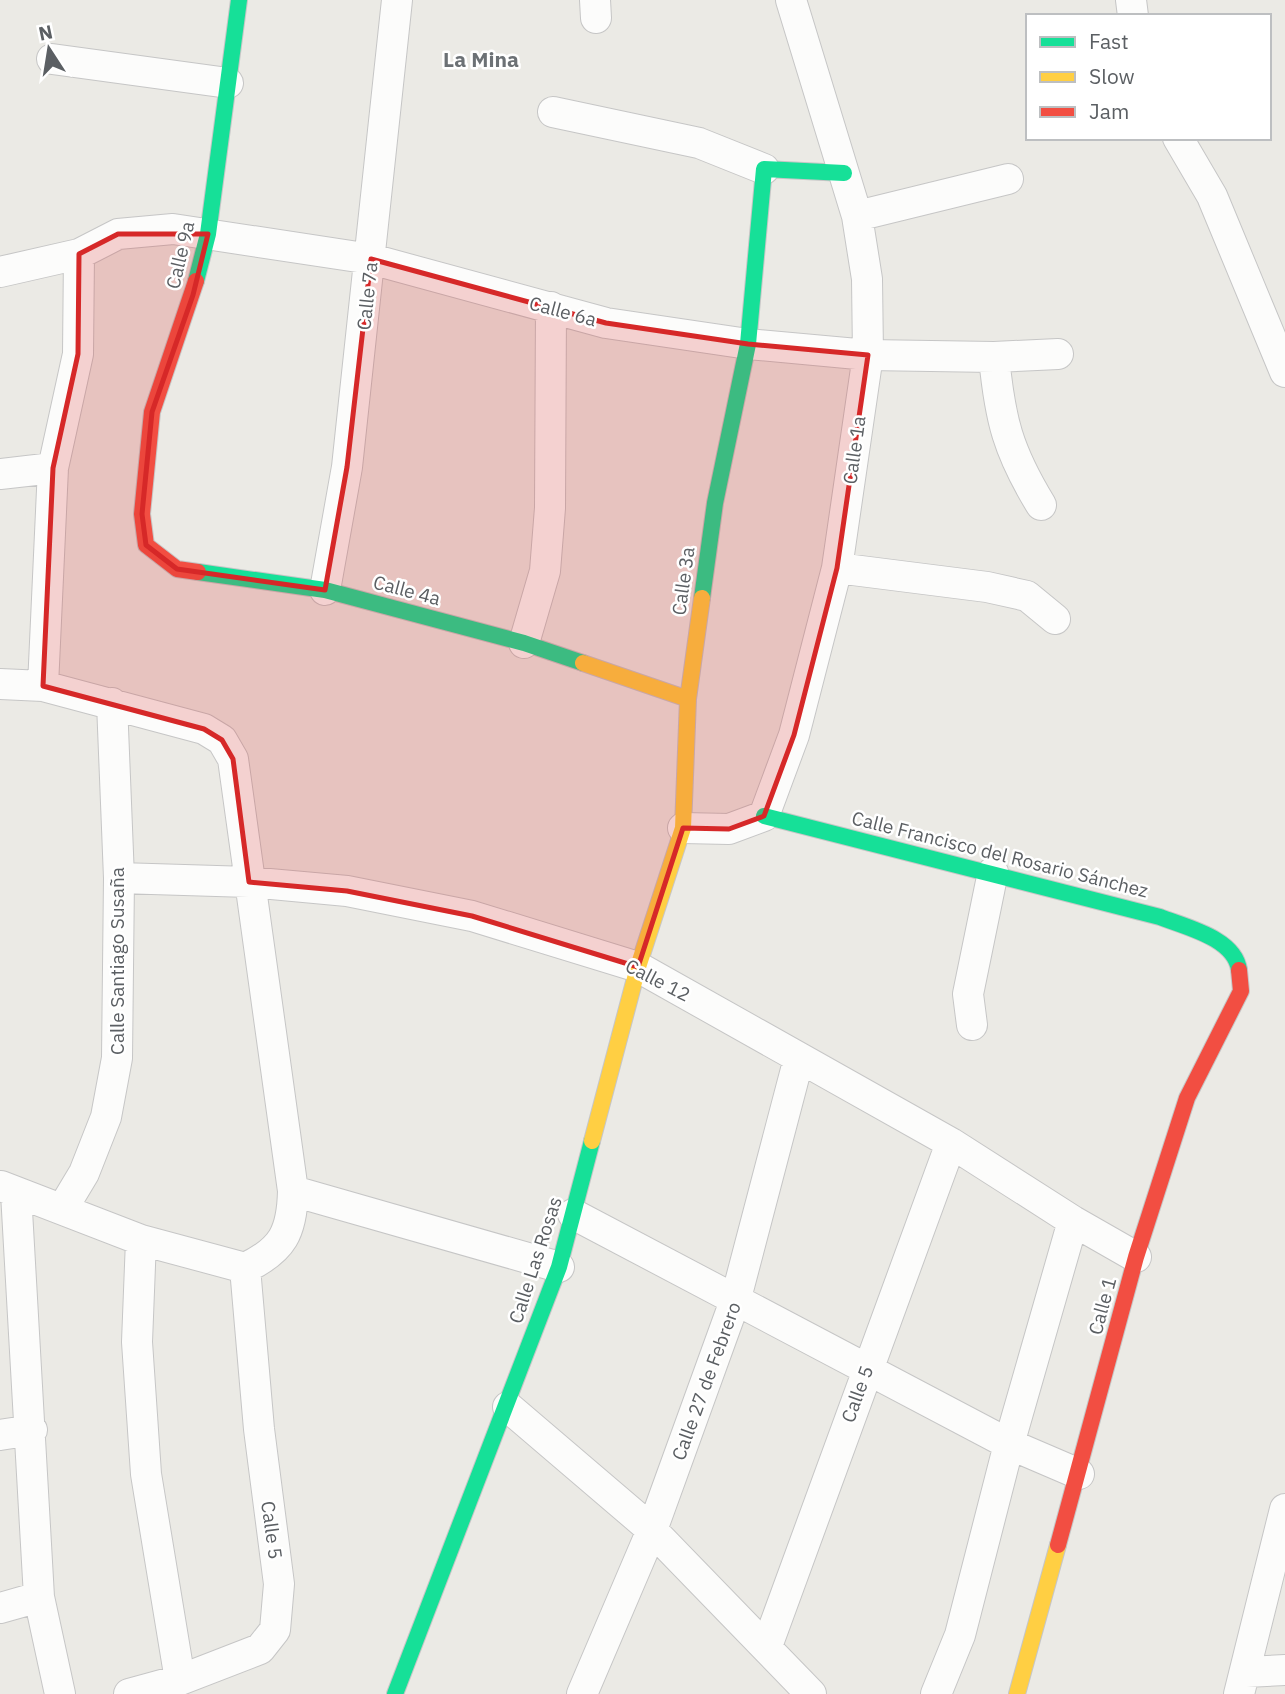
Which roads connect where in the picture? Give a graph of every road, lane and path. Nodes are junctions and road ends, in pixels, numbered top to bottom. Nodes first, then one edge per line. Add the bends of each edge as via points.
1 (239, 0) edge
2 (397, 0) edge
3 (792, 0) edge
4 (52, 59) dead end
5 (228, 83) junction
6 (552, 112) dead end
7 (1179, 140) edge
8 (764, 169) junction
9 (844, 173) junction
10 (1008, 180) dead end
11 (857, 216) junction
12 (208, 233) junction
13 (79, 254) junction
14 (371, 259) junction
15 (0, 272) edge
16 (551, 307) junction
17 (748, 344) junction
18 (1058, 354) dead end
19 (868, 355) junction
20 (994, 357) junction
21 (1285, 372) edge
22 (53, 468) junction
23 (0, 474) edge
24 (1041, 505) dead end
25 (142, 514) joint
26 (837, 568) junction
27 (325, 590) junction
28 (1055, 619) dead end
29 (524, 643) junction
30 (0, 684) edge
31 (43, 686) junction
32 (688, 699) junction
33 (112, 703) junction
34 (764, 816) junction
35 (683, 828) junction
36 (993, 872) junction
37 (119, 878) junction
38 (249, 882) junction
39 (1222, 943) joint
40 (638, 967) junction
41 (972, 1025) dead end
42 (799, 1058) junction
43 (951, 1143) junction
44 (8, 1189) edge
45 (293, 1191) junction
46 (63, 1208) junction
47 (573, 1214) junction
48 (1073, 1221) junction
49 (141, 1240) junction
50 (1136, 1256) junction
51 (559, 1267) junction
52 (246, 1268) junction
53 (736, 1298) junction
54 (866, 1369) junction
55 (508, 1407) junction
56 (32, 1430) junction
57 (0, 1435) edge
58 (1009, 1444) junction
59 (1079, 1475) junction
60 (1285, 1509) edge
61 (652, 1530) junction
62 (39, 1597) junction
63 (0, 1608) edge
64 (767, 1646) junction
65 (1285, 1670) edge
66 (180, 1679) junction
67 (1243, 1683) edge
68 (404, 1690) edge
69 (60, 1694) edge
70 (129, 1694) edge
71 (582, 1694) edge
72 (811, 1694) edge
73 (936, 1694) edge
74 (1017, 1694) edge

1 - 5 street, Calle 9a
2 - 14 street, Calle 7a
3 - 9 street, Calle 1a
4 - 5 street
5 - 12 street, Calle 9a
6 - 8 street via 699,143
7 - 21 street via 1212,197
8 - 9 street
8 - 17 street, Calle 3a
9 - 11 street, Calle 1a
10 - 11 street
11 - 19 street, Calle 1a via 867,279
12 - 13 street, Calle 6a via 173,229 118,234
12 - 14 street, Calle 6a
12 - 25 street, Calle 9a via 193,295 152,412
13 - 15 street, Calle 6a
13 - 22 street via 78,354
14 - 16 street, Calle 6a
14 - 27 street, Calle 7a via 347,467
16 - 17 street, Calle 6a via 606,323
16 - 29 street via 550,508 545,571
17 - 19 street, Calle 6a
17 - 32 street, Calle 3a via 715,503
18 - 20 street, Calle 6a
19 - 20 street, Calle 6a
19 - 26 street, Calle 1a
20 - 24 street via 999,412 1019,469
22 - 23 street
22 - 31 street
25 - 27 street, Calle 4a via 146,545 177,569
26 - 28 street via 1027,596
26 - 34 street, Calle 1a via 794,735
27 - 29 street, Calle 4a
29 - 32 street, Calle 4a
30 - 31 street
31 - 33 street
32 - 35 street, Calle 3a
33 - 37 street, Calle Santiago Susaña
33 - 38 street via 204,729 222,740 233,759
34 - 35 street via 729,829
34 - 36 street, Calle Francisco del Rosario Sánchez
35 - 40 street, Calle Las Rosas
36 - 39 street, Calle Francisco del Rosario Sánchez via 1160,917
36 - 41 street via 968,994
37 - 38 street, Calle 12
37 - 46 street, Calle Santiago Susaña via 117,1058 106,1117
38 - 40 street, Calle 12 via 347,891 472,916
38 - 45 street
39 - 50 street, Calle 1 via 1238,963 1241,991 1187,1098
40 - 42 street, Calle 12
40 - 47 street, Calle Las Rosas
42 - 43 street, Calle 12
42 - 53 street, Calle 27 de Febrero
43 - 48 street, Calle 12
43 - 54 street, Calle 5
44 - 46 street
44 - 56 street
45 - 51 street
45 - 52 street via 286,1237 268,1257
46 - 49 street
47 - 51 street, Calle Las Rosas
47 - 53 street
48 - 50 street, Calle 12
48 - 58 street
49 - 52 street
49 - 66 street via 137,1342 146,1474
50 - 59 street, Calle 1
51 - 55 street, Calle Las Rosas
52 - 66 street, Calle 5 via 258,1429 279,1584 275,1630 260,1649
53 - 54 street
53 - 61 street, Calle 27 de Febrero
54 - 58 street
54 - 64 street, Calle 5
55 - 61 street
55 - 68 street, Calle Las Rosas via 473,1488
56 - 57 street
56 - 62 street
58 - 59 street
58 - 73 street via 960,1635
59 - 74 street, Calle 1
60 - 67 street
61 - 64 street
61 - 71 street, Calle 27 de Febrero
62 - 63 street
62 - 69 street
64 - 72 street
65 - 67 street
66 - 70 street, Calle 5

